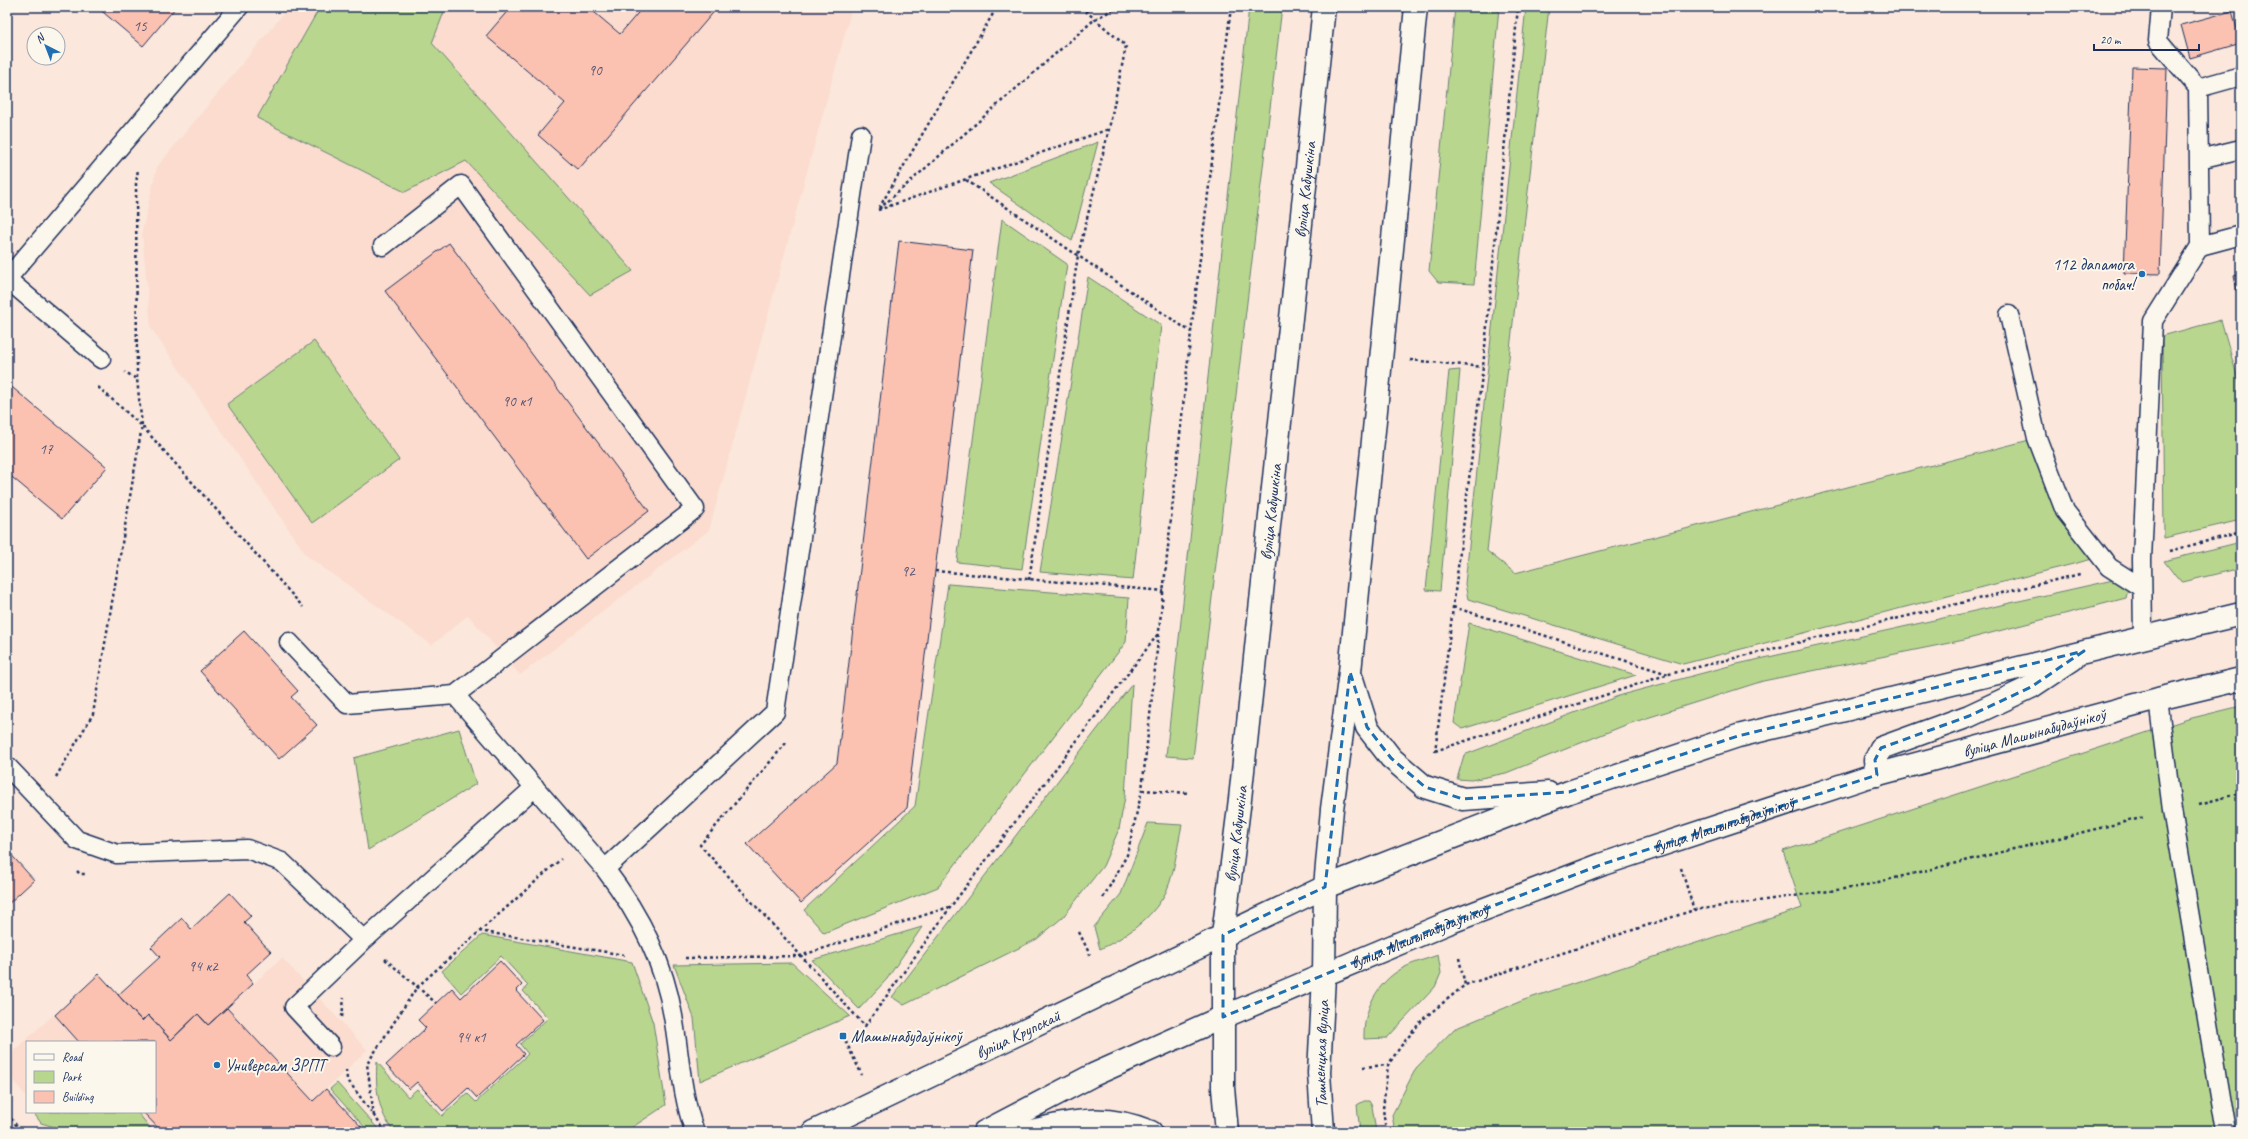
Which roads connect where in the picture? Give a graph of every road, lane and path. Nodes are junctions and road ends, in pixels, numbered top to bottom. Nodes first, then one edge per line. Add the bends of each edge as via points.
1 (239, 7) edge
2 (997, 7) edge
3 (1081, 7) edge
4 (1118, 7) edge
5 (1231, 7) edge
6 (1324, 7) edge
7 (1416, 7) edge
8 (1518, 7) edge
9 (2161, 7) edge
10 (1095, 19) junction
11 (2241, 76) edge
12 (2198, 88) junction
13 (1109, 129) junction
14 (861, 135) dead end
15 (2241, 149) edge
16 (2199, 159) junction
17 (139, 161) dead end
18 (966, 179) junction
19 (878, 210) junction
20 (877, 218) dead end
21 (2241, 235) edge
22 (383, 246) dead end
23 (2200, 246) junction
24 (1078, 255) junction
25 (7, 279) edge
26 (2009, 315) dead end
27 (1191, 332) junction
28 (102, 359) joint
29 (1444, 363) dead end
30 (1483, 367) junction
31 (137, 379) junction
32 (95, 384) dead end
33 (142, 426) junction
34 (2241, 532) edge
35 (2142, 559) junction
36 (2109, 567) junction
37 (935, 571) dead end
38 (1029, 580) junction
39 (2142, 588) junction
40 (1164, 591) junction
41 (303, 607) dead end
42 (1453, 607) junction
43 (2241, 614) edge
44 (1158, 634) junction
45 (2142, 637) junction
46 (288, 642) dead end
47 (2084, 651) junction
48 (1350, 672) junction
49 (1669, 674) junction
50 (2241, 679) edge
51 (455, 694) junction
52 (2158, 699) junction
53 (788, 740) dead end
54 (7, 766) edge
55 (1877, 775) junction
56 (535, 788) junction
57 (1142, 790) junction
58 (1570, 792) junction
59 (1189, 793) dead end
60 (2241, 793) edge
61 (40, 803) junction
62 (2172, 810) junction
63 (1672, 840) junction
64 (581, 841) junction
65 (605, 869) junction
66 (1325, 888) junction
67 (1103, 898) dead end
68 (952, 906) junction
69 (1694, 910) junction
70 (478, 931) junction
71 (1079, 932) dead end
72 (1223, 935) junction
73 (364, 940) junction
74 (1090, 955) dead end
75 (800, 956) junction
76 (657, 958) junction
77 (1459, 958) dead end
78 (1324, 976) junction
79 (1465, 985) junction
80 (418, 987) junction
81 (344, 995) dead end
82 (436, 1003) dead end
83 (1222, 1017) junction
84 (342, 1025) dead end
85 (843, 1036) dead end
86 (331, 1047) dead end
87 (345, 1063) dead end
88 (1388, 1065) junction
89 (1363, 1067) dead end
90 (874, 1102) junction
91 (7, 1114) edge
92 (374, 1117) junction
93 (22, 1132) edge
94 (386, 1132) edge
95 (695, 1132) edge
96 (813, 1132) edge
97 (984, 1132) edge
98 (1027, 1132) edge
99 (1150, 1132) edge
100 (1227, 1132) edge
101 (1323, 1132) edge
102 (1386, 1132) edge
103 (2226, 1132) edge

1 - 25 lane
2 - 19 path
3 - 10 path
4 - 10 path
5 - 27 path
6 - 72 main road, вуліца Кабушкіна via 1240,799
7 - 48 main road
8 - 30 path
9 - 12 lane via 2158,41
10 - 13 path via 1126,46
10 - 19 path
11 - 12 lane
12 - 16 lane
13 - 18 path
13 - 24 path
14 - 65 lane via 775,712
15 - 16 lane
16 - 23 lane
17 - 31 path via 136,184
18 - 19 path
18 - 24 path
19 - 20 path
21 - 23 lane
22 - 51 lane via 461,185 695,509
23 - 35 lane via 2153,321
24 - 27 path
24 - 38 path
25 - 28 lane
26 - 36 lane via 2037,438 2065,511
27 - 40 path
28 - 31 path
29 - 30 path
30 - 42 path
31 - 33 path
32 - 33 path
33 - 41 path
33 - 61 path via 93,714
34 - 35 path
35 - 39 lane
36 - 39 lane
36 - 49 path
37 - 38 path
38 - 40 path
39 - 45 lane
40 - 44 path
42 - 49 path
42 - 49 path via 1435,751
43 - 45 main road
44 - 57 path
44 - 68 path
45 - 47 main road
46 - 51 lane via 348,704
47 - 55 main road via 2032,687 1969,716 1881,748 1874,760
47 - 58 main road via 1738,736
48 - 58 main road via 1367,727 1390,758 1425,787 1463,799
48 - 66 main road via 1332,809
50 - 52 main road, вуліца Машынабудаўнікоў
51 - 56 lane
52 - 55 main road, вуліца Машынабудаўнікоў
52 - 62 lane
53 - 75 path via 700,845
54 - 61 lane
55 - 63 main road, вуліца Машынабудаўнікоў
56 - 64 lane
56 - 73 lane
57 - 59 path
57 - 67 path via 1127,855
58 - 66 main road
60 - 62 path
61 - 73 lane via 77,840 117,854 247,849 282,862
62 - 69 path via 1858,886
62 - 103 lane
63 - 69 path
63 - 78 main road, вуліца Машынабудаўнікоў via 1448,923
64 - 65 lane
64 - 70 path
65 - 76 lane via 644,927
66 - 72 main road
66 - 78 main road
68 - 75 path
68 - 75 path via 865,1026
69 - 79 path
70 - 76 path
70 - 80 path
71 - 74 path
72 - 83 main road, вуліца Кабушкіна
72 - 90 main road, вуліца Крупскай
73 - 80 path
73 - 86 lane via 294,1007
75 - 76 path
76 - 95 lane via 673,1014 686,1108
77 - 79 path
78 - 83 main road, вуліца Машынабудаўнікоў
78 - 101 main road, Ташкенцкая вуліца via 1319,1073
79 - 88 path via 1423,1019
80 - 82 path
80 - 92 path via 367,1064
81 - 84 path
83 - 97 main road via 1092,1075
83 - 100 main road via 1223,1088
85 - 90 path
87 - 92 path via 347,1078
88 - 89 path
88 - 102 path via 1383,1109
90 - 96 main road, вуліца Крупскай
91 - 93 path
92 - 94 path
98 - 99 main road via 1101,1119 1132,1125

